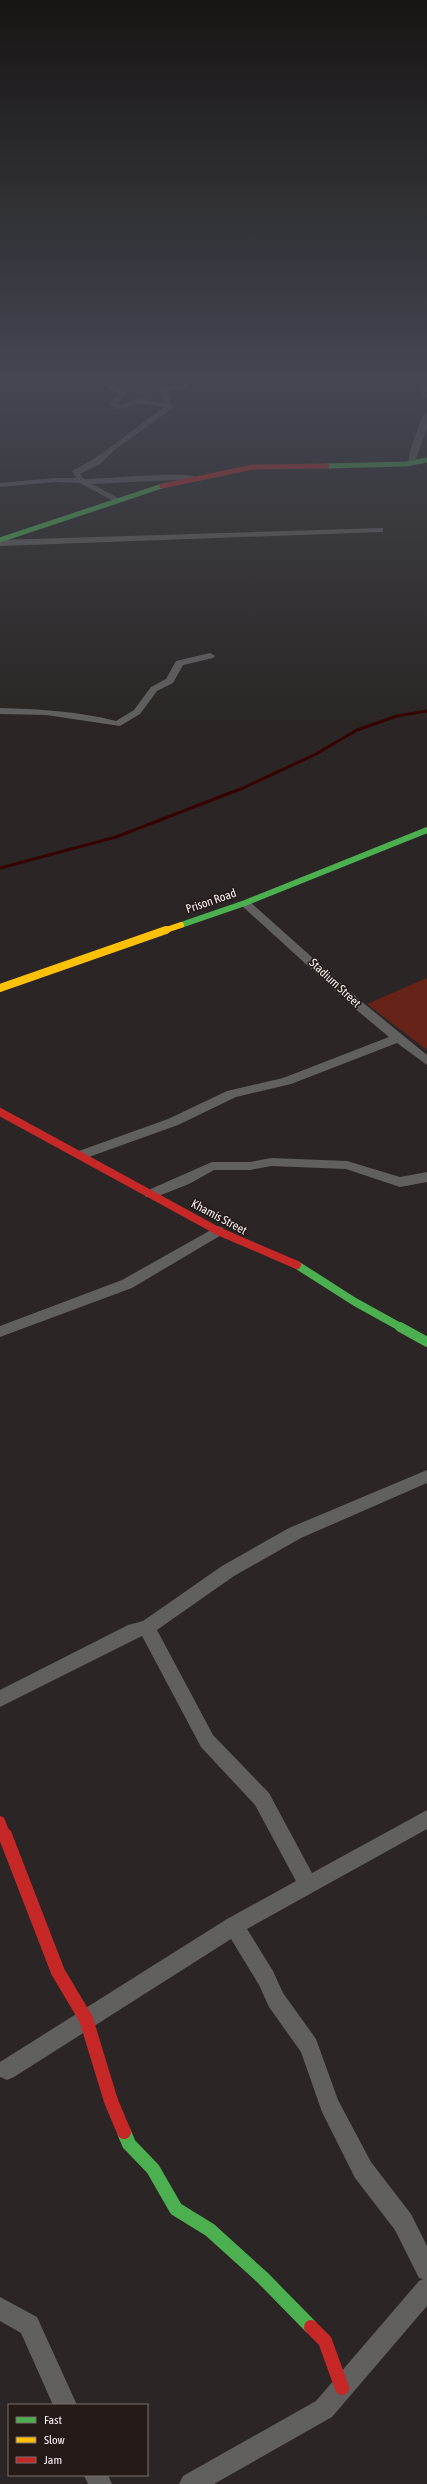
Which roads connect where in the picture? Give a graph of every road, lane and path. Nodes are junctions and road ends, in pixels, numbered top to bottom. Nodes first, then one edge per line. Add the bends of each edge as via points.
1 (104, 494) edge
2 (139, 494) edge
3 (117, 501) junction
4 (380, 530) dead end
5 (0, 542) edge
6 (210, 656) dead end
7 (0, 710) edge
8 (427, 830) edge
9 (245, 903) junction
10 (0, 988) edge
11 (397, 1038) junction
12 (427, 1061) edge
13 (0, 1112) edge
14 (81, 1154) junction
15 (427, 1177) edge
16 (151, 1194) junction
17 (218, 1231) junction
18 (0, 1332) edge
19 (427, 1342) edge
20 (427, 1476) edge
21 (146, 1628) junction
22 (0, 1699) edge
23 (427, 1819) edge
24 (0, 1821) edge
25 (308, 1884) junction
26 (234, 1926) junction
27 (86, 2019) junction
28 (7, 2070) dead end
29 (427, 2270) edge
30 (427, 2289) edge
31 (0, 2308) edge
32 (342, 2388) junction
33 (64, 2404) edge
34 (190, 2484) edge

1 - 3 street
2 - 3 street
3 - 5 street
4 - 5 street
6 - 7 street via 179,663 170,681 154,689 137,712 117,724 46,712
8 - 9 street, Prison Road
9 - 10 street, Prison Road
9 - 11 street, Stadium Street
11 - 12 street, Stadium Street
11 - 14 street via 288,1081 232,1094 173,1122
13 - 14 street, Khamis Street
14 - 16 street, Khamis Street
15 - 16 street via 400,1182 347,1165 271,1162 250,1166 212,1166
16 - 17 street, Khamis Street
17 - 18 street via 127,1284
17 - 19 street, Khamis Street via 283,1258 319,1277 355,1302
20 - 21 street via 295,1533 228,1571
21 - 22 street via 134,1630
21 - 25 street via 207,1741 262,1799
23 - 25 street
24 - 27 street via 58,1972
25 - 26 street
26 - 27 street
26 - 29 street via 266,1978 276,2000 308,2046 329,2105 363,2170 403,2222
27 - 28 street
27 - 32 street via 111,2100 129,2144 154,2169 176,2209 210,2230 263,2278 325,2341
30 - 32 street
31 - 33 street via 29,2325
32 - 34 street via 324,2409

